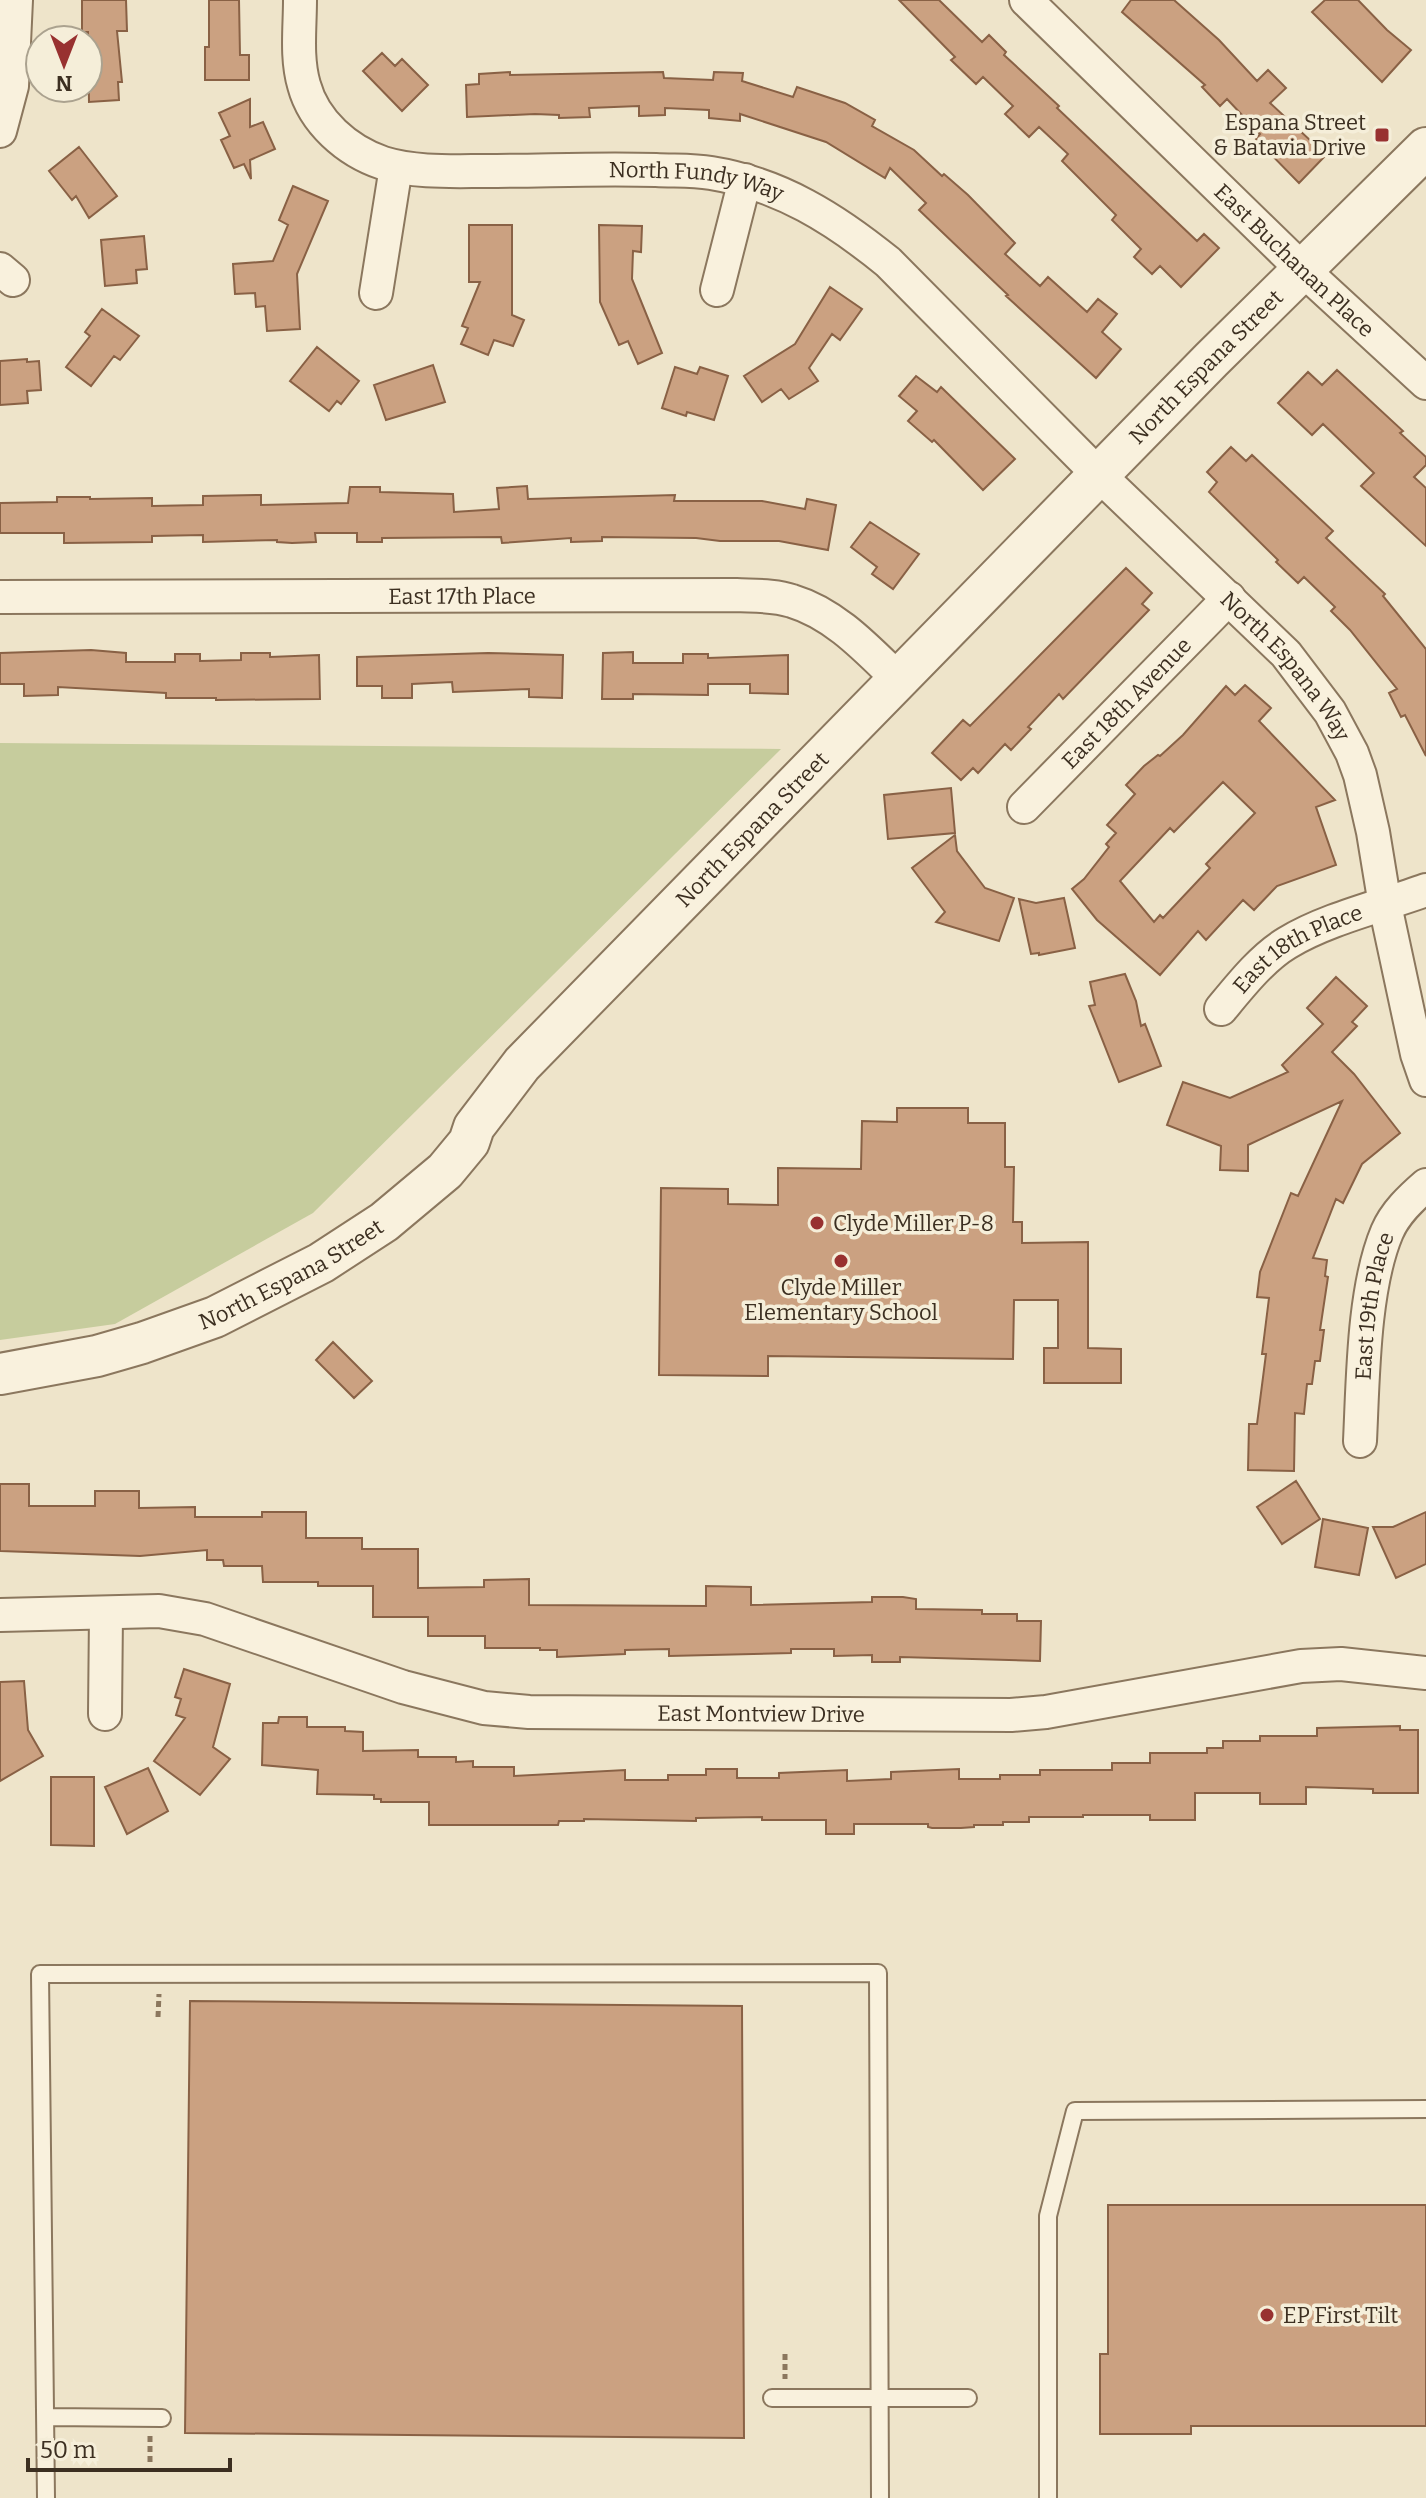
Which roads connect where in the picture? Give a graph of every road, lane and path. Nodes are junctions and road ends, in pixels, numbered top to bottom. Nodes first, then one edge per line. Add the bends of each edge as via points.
1 (16, 0) edge
2 (300, 0) edge
3 (1026, 0) edge
4 (0, 131) edge
5 (1426, 148) edge
6 (396, 167) junction
7 (745, 180) junction
8 (1302, 269) junction
9 (717, 290) dead end
10 (376, 293) dead end
11 (1426, 383) edge
12 (1099, 475) junction
13 (0, 597) edge
14 (1229, 598) junction
15 (898, 679) junction
16 (1024, 807) dead end
17 (1426, 890) edge
18 (1385, 905) junction
19 (1221, 1009) dead end
20 (1426, 1080) edge
21 (1426, 1185) edge
22 (0, 1374) edge
23 (1360, 1441) dead end
24 (106, 1614) junction
25 (0, 1615) edge
26 (1426, 1673) edge
27 (105, 1714) dead end
28 (159, 1989) dead end
29 (158, 2017) dead end
30 (1426, 2109) edge
31 (785, 2354) dead end
32 (785, 2380) dead end
33 (772, 2398) dead end
34 (879, 2398) junction
35 (968, 2398) dead end
36 (46, 2417) junction
37 (162, 2418) dead end
38 (150, 2435) dead end
39 (150, 2462) dead end
40 (46, 2498) edge
41 (880, 2498) edge
42 (1048, 2498) edge

1 - 4 street via 12,86
2 - 6 street, North Fundy Way via 300,64 314,108 350,148
3 - 8 street, East Buchanan Place
5 - 8 street, North Espana Street
6 - 7 street, North Fundy Way via 708,172
6 - 10 street
7 - 9 street
7 - 12 street, North Fundy Way via 801,201 888,262
8 - 11 street, East Buchanan Place
8 - 12 street, North Espana Street
12 - 14 street, North Espana Way
12 - 15 street, North Espana Street
13 - 15 street, East 17th Place via 779,598 828,617
14 - 16 street, East 18th Avenue
14 - 18 street, North Espana Way via 1300,670 1352,753
15 - 22 street, North Espana Street via 522,1064 445,1171 384,1222 321,1263 215,1317 97,1356
17 - 18 street
18 - 19 street, East 18th Place via 1284,944
18 - 20 street, North Espana Way
21 - 23 street, East 19th Place via 1410,1198 1387,1233 1375,1276
24 - 25 street, East Montview Drive
24 - 26 street, East Montview Drive via 159,1611 205,1619 403,1687 484,1708 529,1712 1011,1715 1301,1666 1341,1664
24 - 27 street
28 - 29 path
30 - 42 lane via 1075,2111 1048,2216
31 - 32 path
33 - 34 lane
34 - 35 lane
34 - 36 lane via 878,1973 40,1974
34 - 41 lane
36 - 37 lane
36 - 40 lane
38 - 39 path

